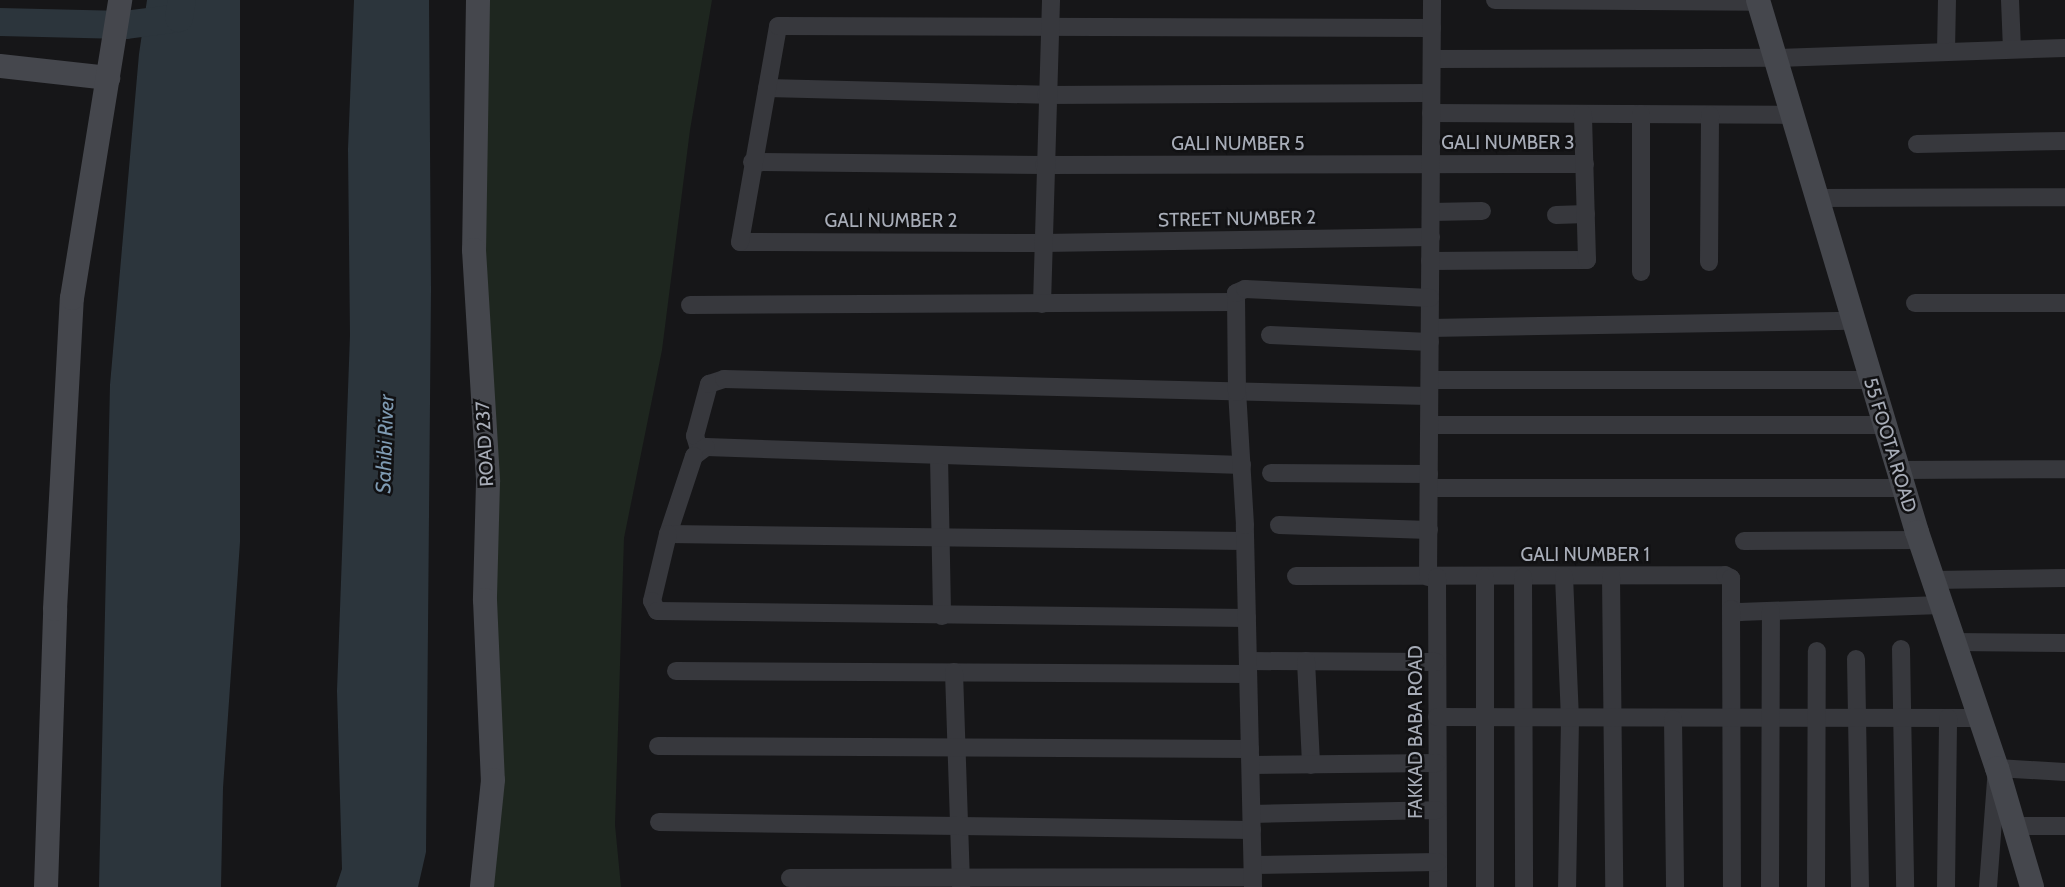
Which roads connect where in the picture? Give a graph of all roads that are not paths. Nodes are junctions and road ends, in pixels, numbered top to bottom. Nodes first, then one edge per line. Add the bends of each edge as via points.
1 (120, 0) edge
2 (478, 0) edge
3 (1051, 0) edge
4 (1432, 0) edge
5 (1495, 0) edge
6 (1947, 0) edge
7 (2010, 0) edge
8 (1759, 1) edge
9 (1048, 28) junction
10 (1432, 29) junction
11 (2065, 48) edge
12 (2012, 49) junction
13 (1946, 51) junction
14 (1775, 58) junction
15 (1432, 59) junction
16 (0, 66) edge
17 (108, 78) junction
18 (767, 88) junction
19 (1432, 93) junction
20 (1046, 95) junction
21 (1431, 113) junction
22 (1583, 114) junction
23 (1641, 114) junction
24 (1710, 115) junction
25 (1792, 115) junction
26 (2065, 141) edge
27 (1917, 144) dead end
28 (752, 162) junction
29 (1431, 164) junction
30 (1585, 164) junction
31 (1044, 165) junction
32 (2065, 197) edge
33 (1816, 198) junction
34 (1482, 211) dead end
35 (1431, 212) junction
36 (1586, 214) junction
37 (1556, 215) dead end
38 (1431, 237) junction
39 (1043, 243) junction
40 (1430, 261) junction
41 (1709, 262) dead end
42 (1641, 272) dead end
43 (1430, 298) junction
44 (1235, 302) junction
45 (1042, 303) junction
46 (1915, 303) dead end
47 (2065, 303) edge
48 (690, 305) dead end
49 (1852, 321) junction
50 (1269, 335) dead end
51 (1430, 335) junction
52 (1870, 380) junction
53 (1429, 388) junction
54 (1237, 392) junction
55 (1430, 425) junction
56 (1884, 425) junction
57 (699, 449) junction
58 (939, 456) junction
59 (1242, 466) junction
60 (2065, 469) edge
61 (1271, 473) dead end
62 (1901, 479) junction
63 (1429, 481) junction
64 (1279, 525) dead end
65 (1429, 530) junction
66 (668, 534) junction
67 (943, 538) junction
68 (1920, 540) junction
69 (1245, 541) junction
70 (1744, 541) dead end
71 (1296, 576) dead end
72 (1523, 576) junction
73 (1564, 576) junction
74 (1611, 576) junction
75 (1433, 577) junction
76 (1485, 577) junction
77 (2065, 578) edge
78 (1933, 580) junction
79 (1941, 605) junction
80 (1731, 609) junction
81 (1771, 611) junction
82 (942, 616) junction
83 (1247, 618) junction
84 (1954, 642) junction
85 (2065, 643) edge
86 (1901, 649) dead end
87 (1817, 651) dead end
88 (1856, 659) dead end
89 (1306, 661) junction
90 (1437, 663) junction
91 (1248, 667) junction
92 (676, 671) dead end
93 (954, 673) junction
94 (1437, 718) junction
95 (1486, 718) junction
96 (1816, 718) junction
97 (1859, 718) junction
98 (1902, 718) junction
99 (1948, 718) junction
100 (1978, 718) junction
101 (1524, 719) junction
102 (1570, 719) junction
103 (1611, 719) junction
104 (1672, 719) junction
105 (1734, 719) junction
106 (1773, 719) junction
107 (657, 746) dead end
108 (955, 747) junction
109 (1250, 757) junction
110 (1437, 763) junction
111 (1311, 765) junction
112 (1997, 768) junction
113 (2065, 772) edge
114 (1437, 810) junction
115 (659, 822) dead end
116 (1252, 822) junction
117 (958, 826) junction
118 (2014, 826) junction
119 (2065, 826) edge
120 (1438, 862) junction
121 (1253, 876) edge
122 (790, 878) dead end
123 (961, 882) edge
124 (46, 887) edge
125 (482, 887) edge
126 (1438, 887) edge
127 (1485, 887) edge
128 (1524, 887) edge
129 (1567, 887) edge
130 (1614, 887) edge
131 (1675, 887) edge
132 (1732, 887) edge
133 (1770, 887) edge
134 (1816, 887) edge
135 (1860, 887) edge
136 (1905, 887) edge
137 (1946, 887) edge
138 (1988, 887) edge
139 (2032, 887) edge

1 - 17 street
2 - 125 street, ROAD 237 via 474,250 488,481 485,600 493,780
3 - 9 street
4 - 10 street, FAKKAD BABA ROAD
5 - 8 street
6 - 13 street
7 - 12 street
8 - 14 street, 55 FOOTA ROAD
9 - 10 street
9 - 18 street via 778,26
9 - 20 street
10 - 15 street, FAKKAD BABA ROAD
11 - 12 street
12 - 13 street
13 - 14 street
14 - 15 street
14 - 25 street, 55 FOOTA ROAD
15 - 19 street, FAKKAD BABA ROAD
16 - 17 street
17 - 124 street via 72,298
18 - 20 street
18 - 28 street
19 - 20 street
19 - 21 street, FAKKAD BABA ROAD
20 - 31 street
21 - 22 street
21 - 29 street, FAKKAD BABA ROAD
22 - 23 street
22 - 30 street
23 - 24 street
23 - 42 street
24 - 25 street
24 - 41 street
25 - 33 street, 55 FOOTA ROAD
26 - 27 street
28 - 31 street, GALI NUMBER 5
28 - 39 street, GALI NUMBER 2 via 740,242
29 - 30 street, GALI NUMBER 3
29 - 31 street, GALI NUMBER 5
29 - 35 street, FAKKAD BABA ROAD
30 - 36 street
31 - 39 street
32 - 33 street
33 - 49 street, 55 FOOTA ROAD
34 - 35 street
35 - 38 street, FAKKAD BABA ROAD
36 - 37 street
36 - 40 street via 1587,260
38 - 39 street, STREET NUMBER 2
38 - 40 street, FAKKAD BABA ROAD
39 - 45 street
40 - 43 street, FAKKAD BABA ROAD
43 - 44 street via 1245,289 1236,293
43 - 51 street, FAKKAD BABA ROAD
44 - 45 street
44 - 54 street
45 - 48 street
46 - 47 street
49 - 51 street
49 - 52 street, 55 FOOTA ROAD
50 - 51 street
51 - 53 street, FAKKAD BABA ROAD
52 - 53 street
52 - 56 street, 55 FOOTA ROAD
53 - 54 street
53 - 55 street, FAKKAD BABA ROAD
54 - 57 street via 724,379 709,384 695,436
54 - 59 street
55 - 56 street
55 - 63 street, FAKKAD BABA ROAD
56 - 62 street, 55 FOOTA ROAD
57 - 58 street
57 - 66 street
58 - 59 street
58 - 67 street
59 - 69 street
60 - 62 street
61 - 63 street
62 - 63 street
62 - 68 street, 55 FOOTA ROAD
63 - 65 street, FAKKAD BABA ROAD
64 - 65 street
65 - 75 street, FAKKAD BABA ROAD
66 - 67 street
66 - 82 street via 652,601 657,611
67 - 69 street
67 - 82 street
68 - 70 street
68 - 78 street, 55 FOOTA ROAD
69 - 83 street
71 - 75 street, GALI NUMBER 1
72 - 73 street, GALI NUMBER 1
72 - 76 street, GALI NUMBER 1
72 - 101 street
73 - 74 street, GALI NUMBER 1
73 - 102 street
74 - 80 street, GALI NUMBER 1 via 1725,575 1731,578
74 - 103 street
75 - 76 street, GALI NUMBER 1
75 - 90 street, FAKKAD BABA ROAD
76 - 95 street
77 - 78 street
78 - 79 street, 55 FOOTA ROAD
79 - 81 street
79 - 84 street, 55 FOOTA ROAD
80 - 81 street
80 - 105 street
81 - 106 street
82 - 83 street
83 - 91 street
84 - 85 street
84 - 100 street, 55 FOOTA ROAD
86 - 98 street
87 - 96 street
88 - 97 street
89 - 90 street
89 - 91 street
89 - 111 street
90 - 94 street, FAKKAD BABA ROAD
91 - 93 street
91 - 109 street
92 - 93 street
93 - 108 street
94 - 95 street
94 - 110 street, FAKKAD BABA ROAD
95 - 101 street
95 - 127 street
96 - 97 street
96 - 106 street
96 - 134 street
97 - 98 street
97 - 135 street
98 - 99 street
98 - 136 street
99 - 100 street
99 - 137 street
100 - 112 street, 55 FOOTA ROAD
101 - 102 street
101 - 128 street
102 - 103 street
102 - 129 street
103 - 104 street
103 - 130 street
104 - 105 street
104 - 131 street
105 - 106 street
105 - 132 street
106 - 133 street
107 - 108 street
108 - 109 street
108 - 117 street
109 - 111 street
109 - 116 street
110 - 111 street
110 - 114 street, FAKKAD BABA ROAD
112 - 113 street
112 - 118 street, 55 FOOTA ROAD
112 - 138 street
114 - 116 street
114 - 120 street, FAKKAD BABA ROAD
115 - 117 street
116 - 117 street
116 - 121 street
117 - 123 street
118 - 119 street
118 - 139 street, 55 FOOTA ROAD
120 - 121 street
120 - 126 street, FAKKAD BABA ROAD
121 - 123 street
122 - 123 street

